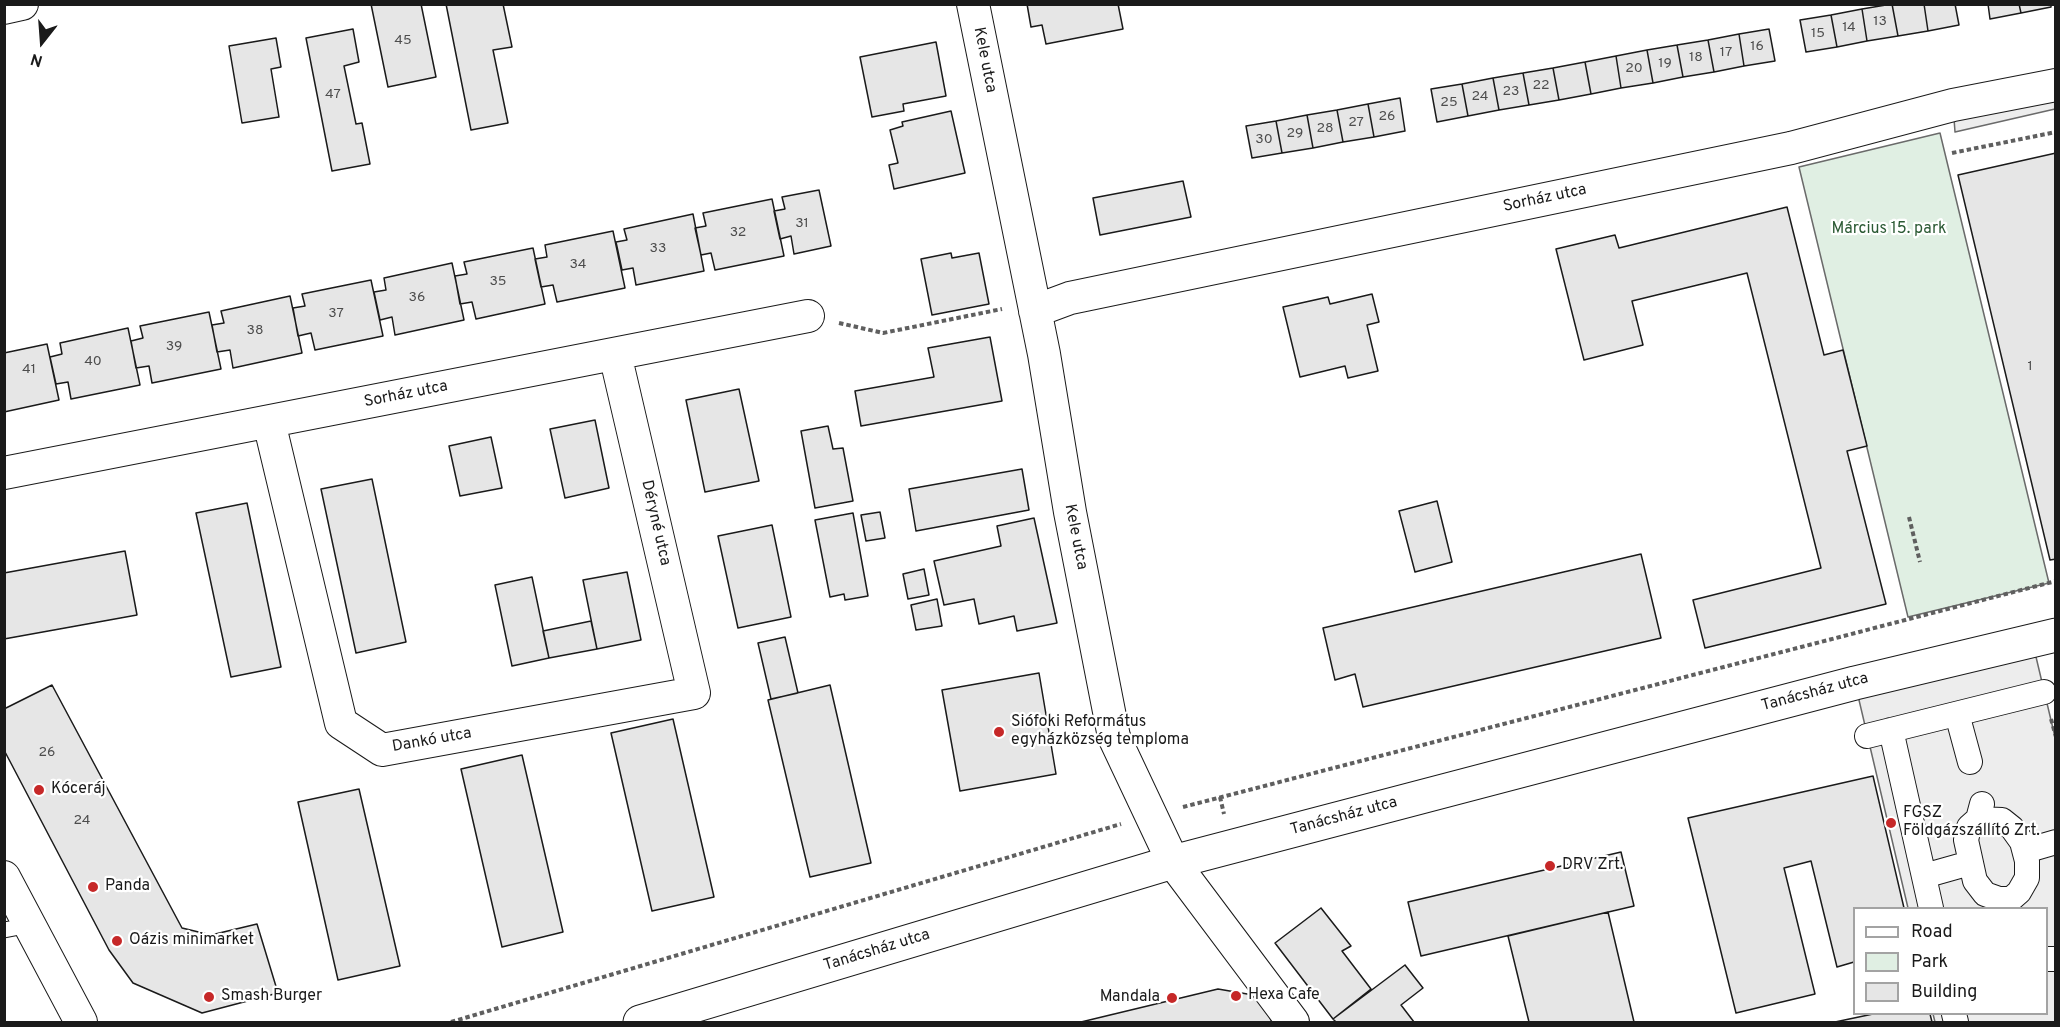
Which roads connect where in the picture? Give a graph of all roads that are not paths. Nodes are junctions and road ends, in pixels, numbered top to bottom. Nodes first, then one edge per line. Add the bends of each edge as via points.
1 (22, 4) edge
2 (973, 4) edge
3 (4, 8) edge
4 (2055, 85) edge
5 (1021, 309) junction
6 (808, 316) road end
7 (615, 354) junction
8 (269, 422) junction
9 (4, 473) edge
10 (2055, 635) edge
11 (2044, 692) dead end
12 (694, 693) joint
13 (1958, 714) junction
14 (1891, 730) junction
15 (1867, 736) dead end
16 (1970, 762) dead end
17 (2055, 842) edge
18 (2025, 851) junction
19 (1173, 862) junction
20 (1970, 863) junction
21 (1923, 876) junction
22 (4, 877) edge
23 (1931, 907) edge
24 (17, 927) edge
25 (81, 1023) edge
26 (640, 1023) edge
27 (1293, 1023) edge

1 - 3 street
2 - 5 street, Kele utca
4 - 5 street, Sorház utca via 1953,105 1791,148
5 - 19 street, Kele utca via 1072,524 1114,737
6 - 7 street, Sorház utca
7 - 8 street, Sorház utca
7 - 12 street, Déryné utca
8 - 9 street, Sorház utca
8 - 12 street, Dankó utca via 341,723 382,750
10 - 19 main road, Tanácsház utca via 1854,683
11 - 13 street
13 - 14 street
13 - 16 street
14 - 15 street
14 - 21 street
17 - 18 street
18 - 20 street via 2027,878 2011,899 1985,894 1975,881
18 - 20 street via 2012,828 1980,811 1966,840
19 - 26 main road, Tanácsház utca
19 - 27 street, Kele utca
20 - 21 street
21 - 23 street
22 - 24 street
24 - 25 street

